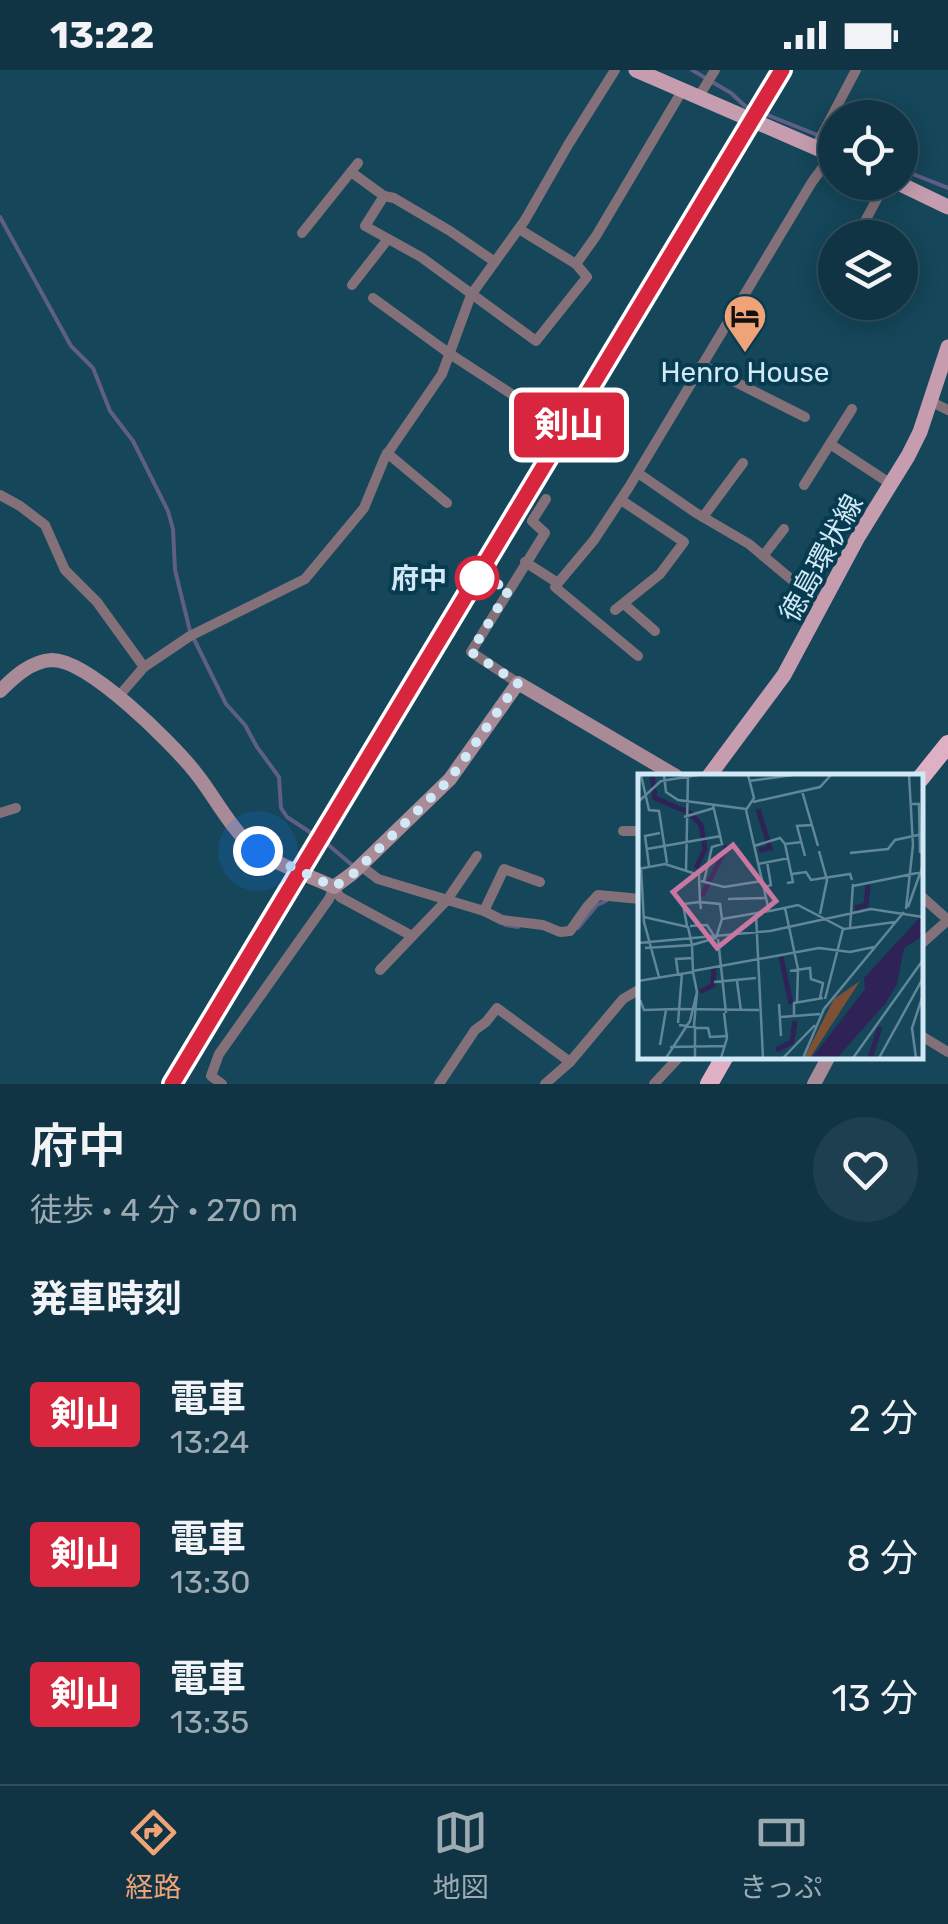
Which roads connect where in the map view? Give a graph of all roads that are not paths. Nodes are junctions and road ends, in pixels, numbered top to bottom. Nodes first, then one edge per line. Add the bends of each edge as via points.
1 (615, 70) edge
2 (636, 70) edge
3 (856, 70) edge
4 (712, 76) edge
5 (690, 94) junction
6 (835, 100) edge
7 (818, 140) edge
8 (818, 174) edge
9 (918, 193) edge
10 (384, 196) junction
11 (948, 207) edge
12 (311, 229) dead end
13 (519, 229) junction
14 (388, 239) junction
15 (495, 262) junction
16 (576, 264) junction
17 (352, 286) dead end
18 (472, 294) junction
19 (373, 298) dead end
20 (948, 347) edge
21 (450, 354) junction
22 (702, 365) junction
23 (516, 397) dead end
24 (930, 401) junction
25 (852, 409) dead end
26 (948, 410) edge
27 (805, 417) dead end
28 (830, 444) junction
29 (387, 454) junction
30 (743, 463) dead end
31 (638, 472) junction
32 (804, 484) dead end
33 (891, 484) junction
34 (0, 495) edge
35 (546, 500) dead end
36 (621, 500) junction
37 (447, 503) dead end
38 (703, 517) junction
39 (784, 529) dead end
40 (763, 556) junction
41 (525, 562) junction
42 (555, 587) dead end
43 (822, 604) junction
44 (651, 624) dead end
45 (638, 656) dead end
46 (144, 668) junction
47 (518, 683) junction
48 (0, 691) edge
49 (119, 696) junction
50 (948, 744) edge
51 (673, 774) edge
52 (710, 774) edge
53 (923, 775) edge
54 (16, 808) dead end
55 (0, 813) edge
56 (623, 831) dead end
57 (638, 831) edge
58 (477, 856) dead end
59 (361, 866) junction
60 (540, 882) dead end
61 (334, 887) junction
62 (923, 898) edge
63 (638, 899) edge
64 (447, 900) junction
65 (484, 911) junction
66 (412, 936) junction
67 (923, 942) edge
68 (380, 970) dead end
69 (638, 991) edge
70 (923, 1036) edge
71 (948, 1052) edge
72 (677, 1059) edge
73 (723, 1059) edge
74 (827, 1059) edge
75 (570, 1062) junction
76 (222, 1084) edge
77 (439, 1084) edge
78 (546, 1084) edge
79 (654, 1084) edge
80 (709, 1084) edge
81 (814, 1084) edge

1 - 13 street
2 - 5 main road
3 - 6 street
4 - 5 street
5 - 7 main road
5 - 16 street
8 - 22 street
9 - 11 main road
10 - 12 street via 355,167
10 - 14 street via 365,226
10 - 15 street
13 - 15 street
13 - 16 street
14 - 17 street
14 - 18 street
15 - 18 street
16 - 18 street via 588,277 536,341
18 - 21 street
19 - 21 street
20 - 24 main road, 徳島環状線
21 - 23 street
21 - 29 street
22 - 27 street
22 - 31 street
24 - 26 street
24 - 33 main road, 徳島環状線
25 - 28 street
28 - 32 street
28 - 33 street
29 - 37 street
29 - 46 street via 364,508 305,579 192,634
30 - 38 street
31 - 36 street
31 - 38 street
33 - 43 main road, 徳島環状線
34 - 46 street via 45,525 66,570
35 - 41 street via 532,521 544,533
36 - 41 street via 558,583
36 - 44 street via 684,542 660,574 620,607
38 - 40 street
39 - 40 street
40 - 43 street
41 - 47 street via 471,652
42 - 45 street
43 - 52 main road, 徳島環状線 via 784,675
46 - 49 street
47 - 51 main road
47 - 59 main road via 450,779
48 - 49 main road via 35,663 53,660
49 - 61 main road via 194,771 246,841
50 - 53 highway
54 - 55 street
56 - 57 street
58 - 64 street
59 - 61 main road
59 - 64 street via 378,879
60 - 65 street via 504,869
61 - 66 street
61 - 76 street via 219,1054 210,1076
62 - 67 street via 948,920
63 - 65 street via 598,895 570,930 560,932
64 - 65 street
64 - 66 street
66 - 68 street
69 - 75 street
70 - 71 street
72 - 79 street
73 - 80 highway
74 - 81 main road
75 - 77 street via 497,1008
75 - 78 street

